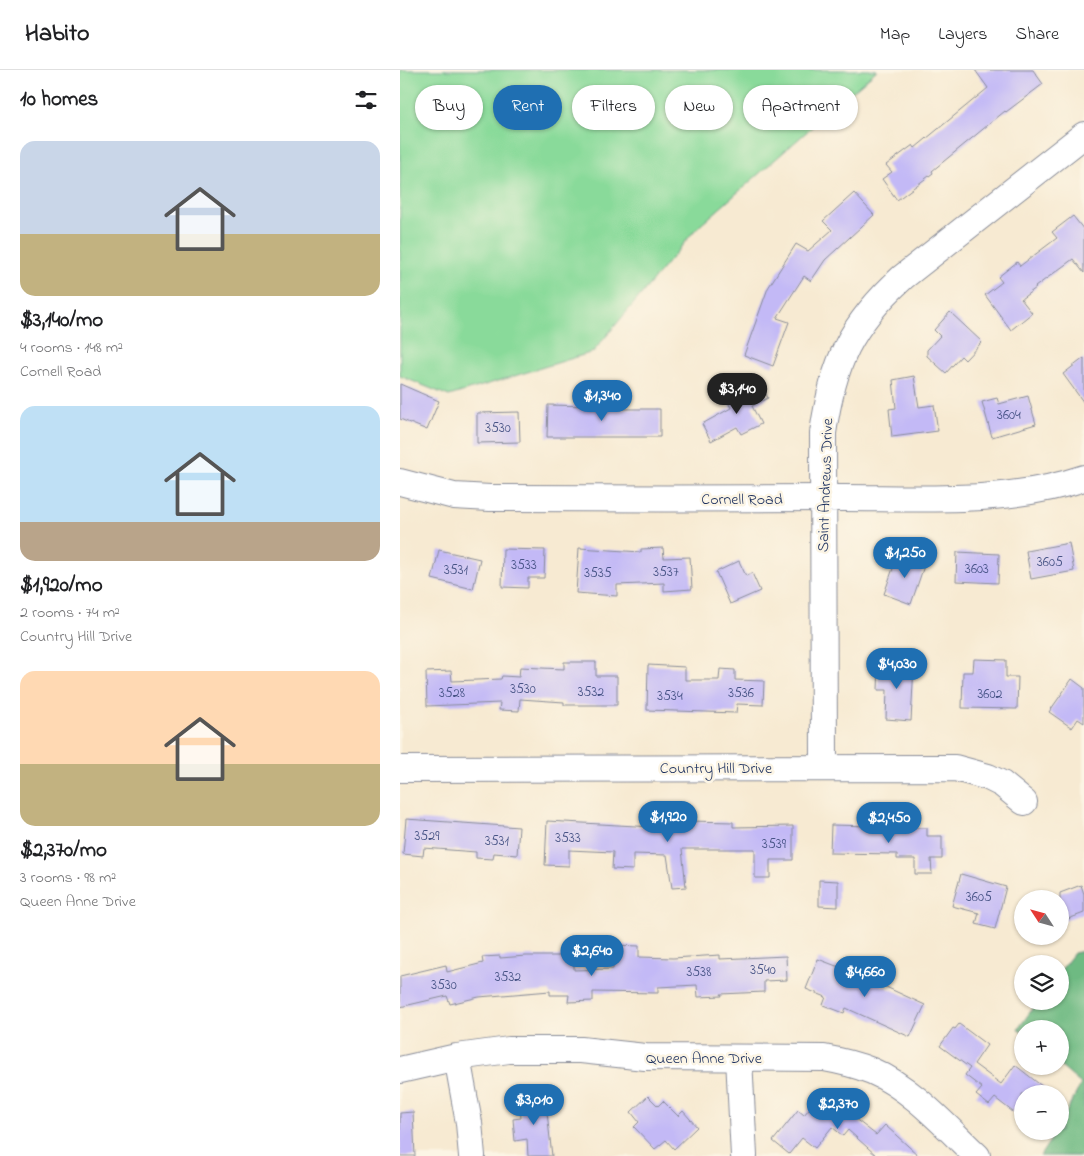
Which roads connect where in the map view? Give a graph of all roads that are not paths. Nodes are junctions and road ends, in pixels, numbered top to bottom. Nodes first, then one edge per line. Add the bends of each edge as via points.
1 (1084, 135) edge
2 (1084, 478) edge
3 (400, 482) edge
4 (822, 498) junction
5 (824, 767) junction
6 (400, 769) edge
7 (1024, 802) dead end
8 (457, 1057) junction
9 (739, 1058) junction
10 (400, 1070) edge
11 (472, 1156) edge
12 (744, 1156) edge
13 (977, 1156) edge

1 - 4 street, Saint Andrews Drive via 903,277 863,318 842,354 828,397 823,433
2 - 4 street, Cornell Road via 1058,487 1018,494 965,498
3 - 4 street, Cornell Road via 454,496 490,498
4 - 5 street, Saint Andrews Drive
5 - 6 street, Country Hill Drive
5 - 7 street, Country Hill Drive via 955,768 988,776
8 - 9 street, Queen Anne Drive via 529,1049 581,1050 645,1058
8 - 10 street, Queen Anne Drive
8 - 11 street
9 - 12 street
9 - 13 street, Queen Anne Drive via 824,1058 873,1072 911,1095

